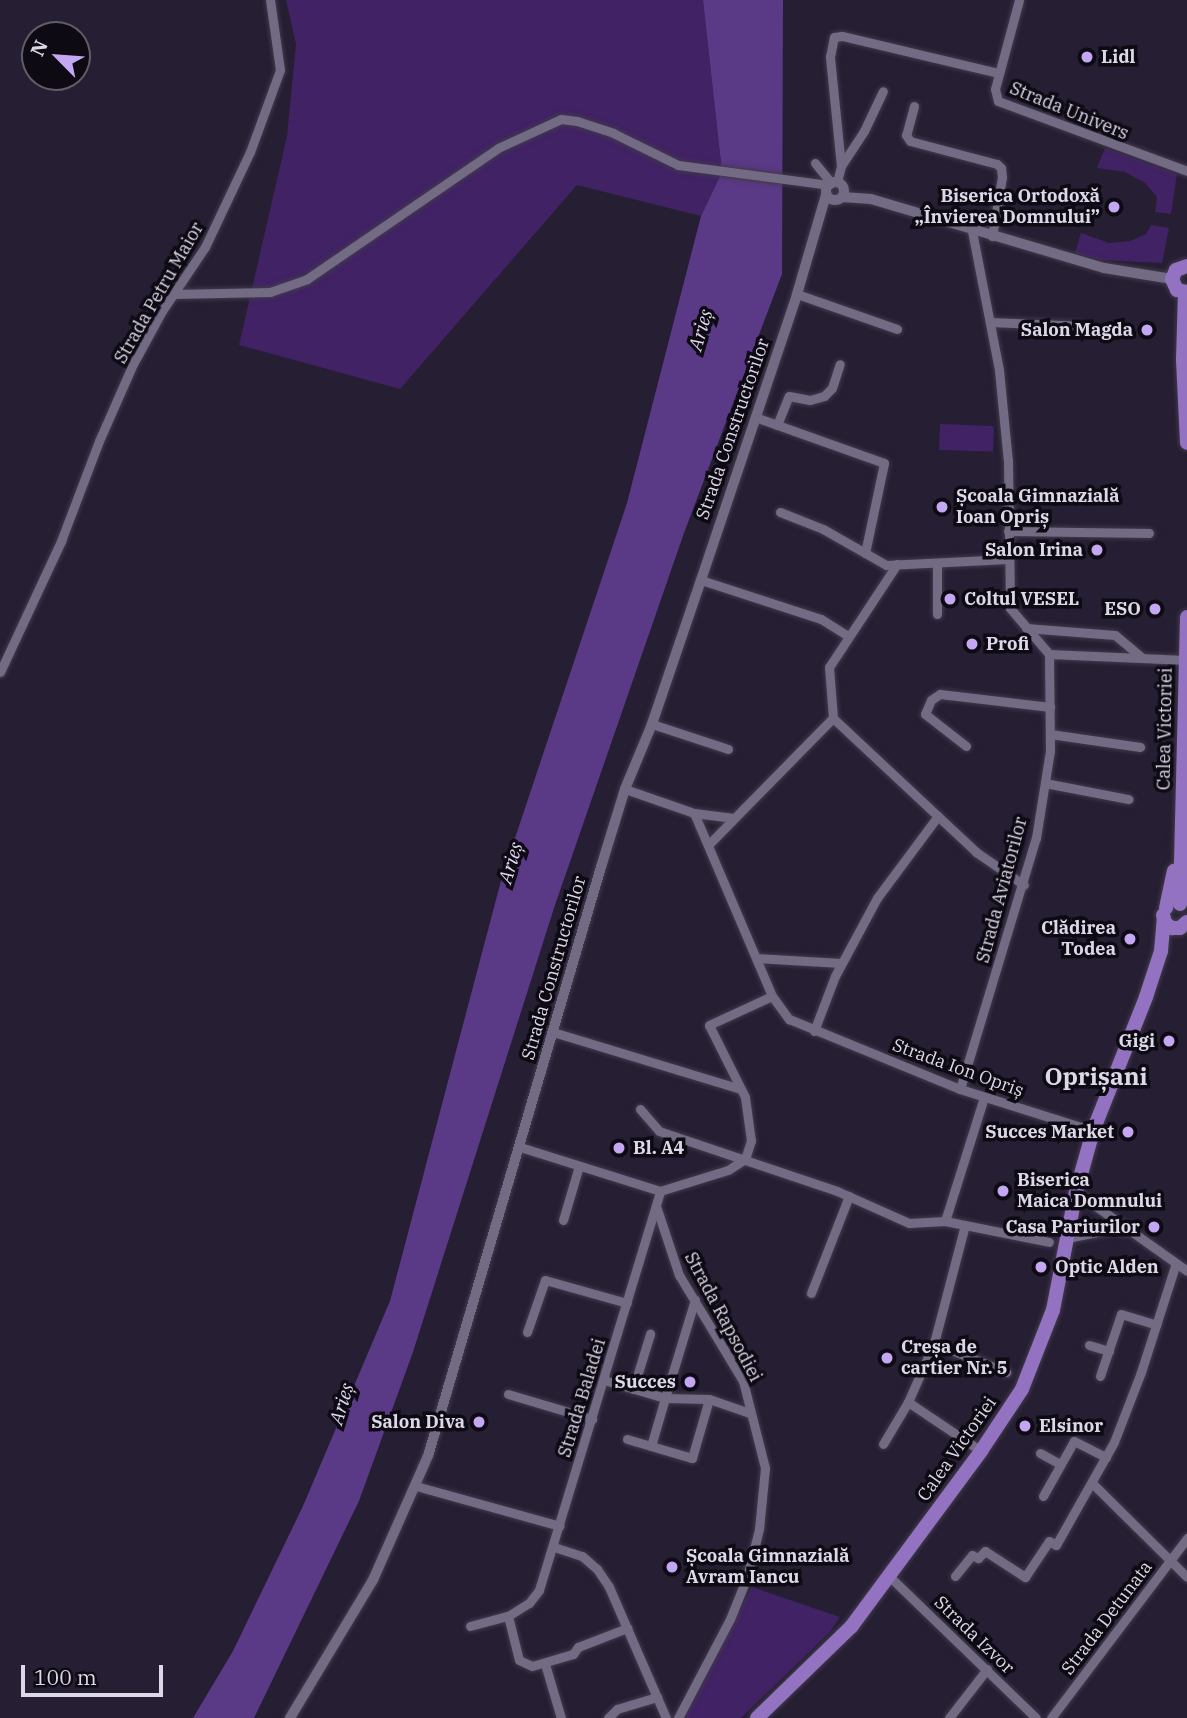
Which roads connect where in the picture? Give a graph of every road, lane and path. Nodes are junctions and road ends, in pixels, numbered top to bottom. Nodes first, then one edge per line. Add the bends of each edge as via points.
1 (270, 0) edge
2 (1019, 0) edge
3 (999, 74) junction
4 (883, 91) dead end
5 (914, 106) dead end
6 (816, 163) dead end
7 (841, 166) junction
8 (1187, 171) edge
9 (835, 190) junction
10 (972, 231) junction
11 (992, 236) junction
12 (1187, 266) edge
13 (1172, 279) junction
14 (1186, 293) edge
15 (174, 294) junction
16 (797, 294) junction
17 (990, 322) junction
18 (1085, 326) dead end
19 (897, 329) dead end
20 (840, 364) dead end
21 (755, 417) junction
22 (1186, 417) edge
23 (777, 425) junction
24 (1187, 443) edge
25 (780, 512) dead end
26 (1007, 531) junction
27 (1149, 533) dead end
28 (865, 552) junction
29 (1009, 559) junction
30 (937, 562) junction
31 (897, 564) junction
32 (701, 580) junction
33 (937, 614) dead end
34 (1187, 617) edge
35 (1026, 628) junction
36 (848, 636) junction
37 (1049, 654) junction
38 (1186, 656) edge
39 (1142, 658) junction
40 (0, 672) edge
41 (1050, 707) junction
42 (833, 718) junction
43 (652, 724) junction
44 (1186, 733) edge
45 (1050, 734) junction
46 (966, 746) dead end
47 (1140, 747) dead end
48 (728, 750) dead end
49 (1045, 783) junction
50 (625, 789) junction
51 (1128, 799) dead end
52 (694, 813) junction
53 (938, 816) junction
54 (734, 818) junction
55 (709, 844) junction
56 (1024, 885) junction
57 (1179, 917) edge
58 (756, 958) junction
59 (841, 963) junction
60 (772, 996) junction
61 (814, 1031) junction
62 (554, 1032) junction
63 (741, 1088) junction
64 (960, 1089) junction
65 (984, 1097) junction
66 (640, 1110) dead end
67 (1093, 1130) junction
68 (520, 1147) junction
69 (745, 1159) junction
70 (579, 1166) junction
71 (660, 1191) junction
72 (1076, 1192) junction
73 (849, 1196) junction
74 (656, 1206) junction
75 (564, 1220) dead end
76 (945, 1221) junction
77 (965, 1225) junction
78 (1129, 1230) junction
79 (1067, 1238) junction
80 (1049, 1242) dead end
81 (1176, 1263) junction
82 (1187, 1271) edge
83 (811, 1293) dead end
84 (695, 1299) junction
85 (627, 1303) junction
86 (1156, 1325) junction
87 (527, 1332) dead end
88 (650, 1334) dead end
89 (934, 1343) junction
90 (1089, 1345) dead end
91 (1109, 1352) junction
92 (1006, 1373) dead end
93 (1100, 1376) dead end
94 (604, 1380) junction
95 (633, 1389) junction
96 (508, 1394) dead end
97 (665, 1398) junction
98 (709, 1399) junction
99 (908, 1402) junction
100 (750, 1413) junction
101 (592, 1419) junction
102 (627, 1439) dead end
103 (883, 1444) dead end
104 (651, 1446) junction
105 (981, 1451) junction
106 (1040, 1452) dead end
107 (1106, 1457) junction
108 (1060, 1464) junction
109 (1093, 1483) junction
110 (416, 1486) junction
111 (1043, 1496) dead end
112 (560, 1526) junction
113 (1187, 1538) edge
114 (554, 1547) junction
115 (1170, 1560) junction
116 (888, 1576) junction
117 (955, 1576) dead end
118 (1187, 1577) edge
119 (508, 1616) junction
120 (470, 1626) dead end
121 (627, 1628) junction
122 (545, 1664) junction
123 (987, 1669) junction
124 (657, 1698) junction
125 (290, 1718) edge
126 (561, 1718) edge
127 (608, 1718) edge
128 (666, 1718) edge
129 (678, 1718) edge
130 (758, 1718) edge
131 (949, 1718) edge
132 (1036, 1718) edge
133 (1051, 1718) edge

1 - 15 street, Strada Petru Maior via 280,70 231,198
2 - 3 street, Strada Univers
3 - 7 street via 834,37 830,57
3 - 8 street, Strada Univers via 996,96 1004,105
4 - 7 street
5 - 11 street via 906,135 910,141 1001,168
6 - 9 street
7 - 9 street
9 - 10 street
9 - 15 street via 804,181 678,166 613,133 561,119 498,148 307,279 270,292
9 - 16 street, Strada Constructorilor
10 - 11 street
10 - 17 street
11 - 13 street via 1104,268
12 - 13 main road via 1176,270
13 - 14 main road via 1177,290
14 - 22 main road
15 - 40 street, Strada Petru Maior via 133,364 61,541
16 - 19 street
16 - 21 street, Strada Constructorilor
17 - 18 street
17 - 26 street via 1009,461
20 - 23 street via 832,388 824,396 810,400 789,397
21 - 23 street
21 - 32 street, Strada Constructorilor
22 - 24 main road
23 - 28 street via 884,463
25 - 28 street via 823,528
26 - 27 street
26 - 29 street
28 - 31 street via 876,561
29 - 30 street
29 - 35 street via 1010,608
30 - 31 street
30 - 33 street
31 - 36 street
32 - 36 street via 821,619
32 - 43 street, Strada Constructorilor
34 - 38 main road, Calea Victoriei
35 - 37 street
35 - 39 street via 1115,635
36 - 42 street via 829,667
37 - 39 street
37 - 41 street, Strada Aviatorilor
38 - 39 street
38 - 44 main road, Calea Victoriei
41 - 45 street, Strada Aviatorilor
41 - 46 street via 940,694 931,700 925,714
42 - 53 street
42 - 54 street
43 - 48 street
43 - 50 street, Strada Constructorilor
44 - 57 main road, Calea Victoriei
45 - 47 street
45 - 49 street, Strada Aviatorilor
49 - 51 street
49 - 56 street, Strada Aviatorilor
50 - 52 street
50 - 62 street, Strada Constructorilor
52 - 54 street
52 - 55 street, Strada Ion Opriș
53 - 56 street via 976,852
53 - 59 street via 877,898
54 - 55 street
55 - 58 street, Strada Ion Opriș
56 - 64 street, Strada Aviatorilor
57 - 67 main road, Calea Victoriei via 1161,951
58 - 59 street
58 - 60 street, Strada Ion Opriș
59 - 61 street
60 - 61 street, Strada Ion Opriș via 789,1018
60 - 63 street via 709,1025
61 - 64 street, Strada Ion Opriș
62 - 63 street
62 - 68 street, Strada Constructorilor
63 - 69 street via 751,1141
64 - 65 street, Strada Ion Opriș
65 - 67 street, Strada Ion Opriș
65 - 76 street
66 - 69 street via 659,1131
67 - 72 main road, Calea Victoriei
68 - 70 street
68 - 110 street, Strada Constructorilor
69 - 71 street via 728,1170
69 - 73 street
70 - 71 street
70 - 75 street
71 - 74 street, Strada Baladei
72 - 78 street
72 - 79 main road, Calea Victoriei
73 - 76 street via 909,1223
73 - 83 street
74 - 84 street, Strada Rapsodiei via 679,1275
74 - 85 street, Strada Baladei
76 - 77 street
77 - 80 street
77 - 89 street
78 - 79 street
78 - 81 street
79 - 105 main road, Calea Victoriei via 1053,1310 1034,1364
81 - 82 street
81 - 86 street
84 - 97 street
84 - 100 street, Strada Rapsodiei via 743,1381
85 - 87 street via 545,1279
85 - 94 street, Strada Baladei
86 - 91 street via 1121,1314
86 - 107 street
88 - 95 street
89 - 92 street
89 - 99 street
90 - 91 street
91 - 93 street
94 - 95 street
94 - 101 street, Strada Baladei
95 - 97 street
96 - 101 street
97 - 98 street
97 - 104 street
98 - 100 street
98 - 104 street via 692,1458
99 - 103 street
99 - 105 street
100 - 129 street, Strada Rapsodiei via 765,1468 757,1538 730,1619
101 - 112 street, Strada Baladei
102 - 104 street
105 - 116 main road, Calea Victoriei
106 - 108 street
107 - 108 street via 1074,1441
107 - 109 street
108 - 111 street
109 - 115 street
109 - 117 street via 1056,1545 1049,1541 1025,1577 985,1550 978,1558 972,1555
110 - 112 street
110 - 125 street, Strada Constructorilor via 373,1580
112 - 114 street, Strada Baladei
113 - 115 street, Strada Detunata
114 - 119 street, Strada Baladei via 536,1596
114 - 121 street via 591,1562 609,1587
115 - 118 street
115 - 133 street, Strada Detunata
116 - 123 street, Strada Izvor
116 - 130 main road, Calea Victoriei via 851,1627
119 - 120 street
119 - 122 street via 519,1660
121 - 122 street
121 - 124 street
122 - 126 street
123 - 131 street
123 - 132 street, Strada Izvor
124 - 127 street via 617,1709
124 - 128 street

